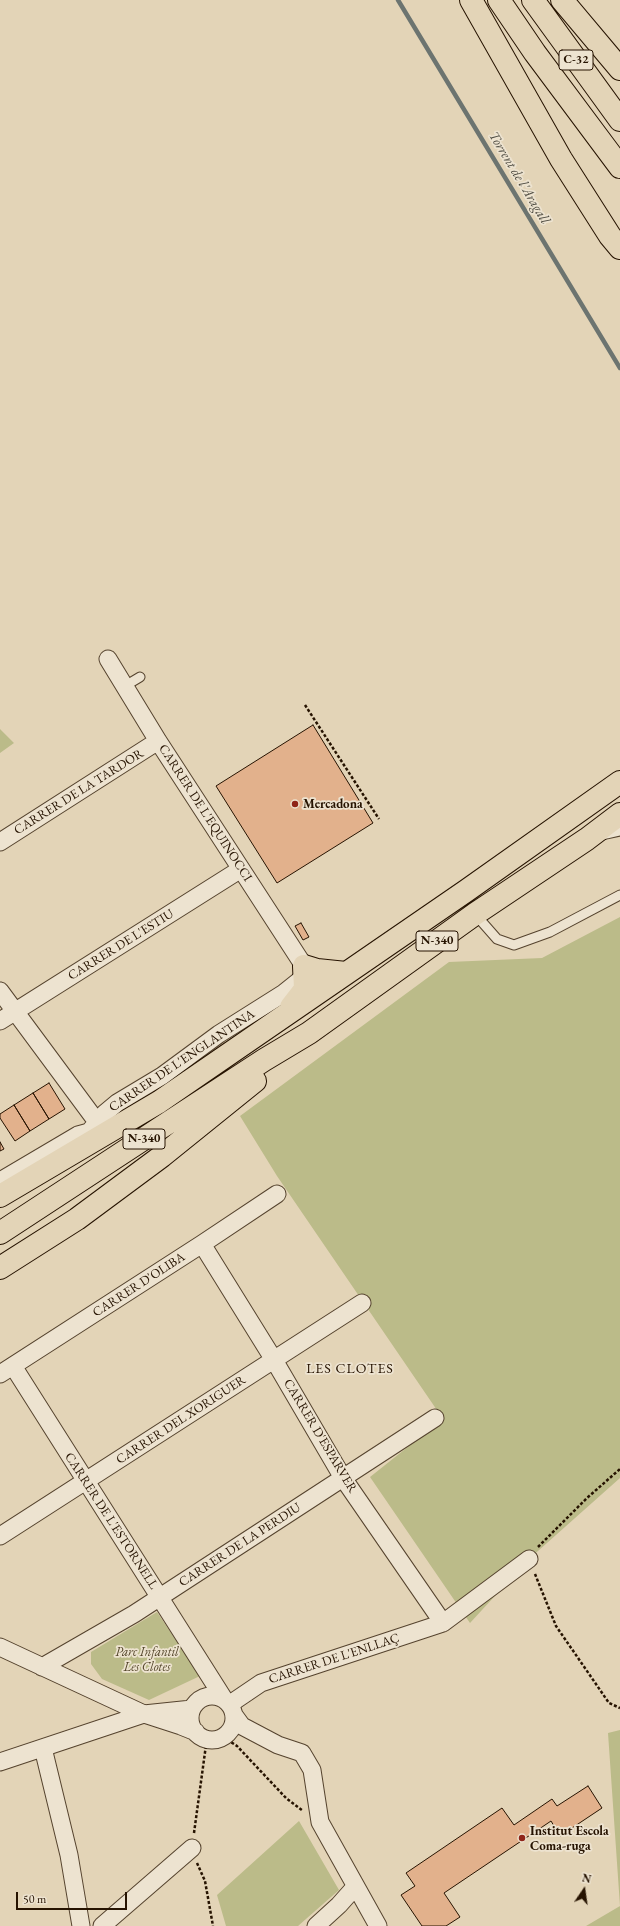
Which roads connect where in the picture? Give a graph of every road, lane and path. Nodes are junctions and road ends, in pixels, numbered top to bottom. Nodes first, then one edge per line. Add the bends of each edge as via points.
1 (471, 0) edge
2 (499, 0) edge
3 (532, 0) edge
4 (562, 0) edge
5 (620, 69) edge
6 (620, 120) edge
7 (620, 167) edge
8 (620, 248) edge
9 (108, 659) dead end
10 (140, 677) dead end
11 (125, 686) junction
12 (305, 705) dead end
13 (158, 741) junction
14 (620, 782) edge
15 (620, 814) edge
16 (379, 819) dead end
17 (620, 831) edge
18 (587, 839) junction
19 (0, 842) edge
20 (242, 869) junction
21 (620, 895) edge
22 (475, 914) junction
23 (304, 972) junction
24 (346, 973) junction
25 (0, 991) edge
26 (16, 1012) junction
27 (0, 1021) edge
28 (277, 1021) junction
29 (289, 1046) junction
30 (159, 1102) junction
31 (97, 1122) junction
32 (0, 1181) edge
33 (277, 1194) dead end
34 (0, 1196) edge
35 (0, 1233) edge
36 (202, 1244) junction
37 (0, 1268) edge
38 (362, 1303) dead end
39 (274, 1360) junction
40 (6, 1370) edge
41 (436, 1418) dead end
42 (620, 1470) edge
43 (343, 1478) junction
44 (84, 1481) junction
45 (0, 1536) edge
46 (529, 1559) junction
47 (160, 1597) junction
48 (443, 1623) junction
49 (0, 1647) edge
50 (42, 1667) junction
51 (210, 1674) junction
52 (205, 1697) junction
53 (229, 1706) junction
54 (620, 1708) edge
55 (192, 1709) junction
56 (144, 1714) junction
57 (209, 1736) junction
58 (43, 1748) junction
59 (0, 1762) edge
60 (286, 1798) dead end
61 (192, 1848) junction
62 (355, 1887) junction
63 (81, 1926) edge
64 (102, 1926) edge
65 (213, 1926) edge
66 (316, 1926) edge
67 (378, 1926) edge

1 - 8 main road via 561,159
2 - 7 main road, C-32
3 - 6 main road, C-32
4 - 5 main road
9 - 11 street, CARRER DE L'EQUINOCCI
10 - 11 lane
11 - 13 street, CARRER DE L'EQUINOCCI
12 - 16 path
13 - 19 street, CARRER DE LA TARDOR
13 - 20 street, CARRER DE L'EQUINOCCI
14 - 24 main road
15 - 18 main road, N-340
17 - 18 lane
18 - 22 main road, N-340
20 - 23 street, CARRER DE L'EQUINOCCI
20 - 26 street, CARRER DE L'ESTIU
21 - 22 lane via 550,932 514,945 497,939
22 - 29 main road, N-340
23 - 24 main road via 317,970
23 - 28 main road via 305,989
23 - 31 street, CARRER DE L'ENGLANTINA via 284,993 219,1034 162,1076 117,1103
24 - 28 main road
25 - 26 street
26 - 27 street, CARRER DE L'ESTIU
26 - 31 street
28 - 30 main road
29 - 35 main road, N-340
29 - 37 main road via 273,1066 162,1156 77,1219
30 - 31 street via 146,1103 115,1118
30 - 34 main road
31 - 32 street, CARRER DE L'ENGLANTINA via 89,1132 78,1135
33 - 36 street, CARRER D'OLIBA
36 - 39 street, CARRER D'ESPARVER
36 - 40 street, CARRER D'OLIBA
38 - 39 street, CARRER DEL XORIGUER
39 - 43 street, CARRER D'ESPARVER
39 - 44 street, CARRER DEL XORIGUER
40 - 44 street, CARRER DE L'ESTORNELL
41 - 43 street, CARRER DE LA PERDIU
42 - 46 path via 587,1498
43 - 47 street, CARRER DE LA PERDIU
43 - 48 street, CARRER D'ESPARVER
44 - 45 street, CARRER DEL XORIGUER
44 - 47 street, CARRER DE L'ESTORNELL
46 - 48 street, CARRER DE L'ENLLAÇ
46 - 54 path via 556,1626 609,1703
47 - 50 street, CARRER DE LA PERDIU
47 - 51 street, CARRER DE L'ESTORNELL
48 - 53 street, CARRER DE L'ENLLAÇ via 261,1683
49 - 50 street
50 - 56 street
51 - 52 street
51 - 53 street, CARRER DE L'ESTORNELL
52 - 53 street via 216,1696
52 - 55 street
53 - 57 street via 234,1722 230,1730
53 - 62 street, CARRER DE L'ESTORNELL via 242,1726 278,1745 302,1753 312,1770 320,1822
55 - 56 street
55 - 57 street via 190,1718
56 - 57 street
56 - 58 street
57 - 60 path via 237,1746
57 - 61 path via 202,1760
58 - 59 street
58 - 63 street via 70,1855
61 - 64 street
61 - 65 path via 205,1882
62 - 66 street via 339,1906
62 - 67 street, CARRER DE L'ESTORNELL

